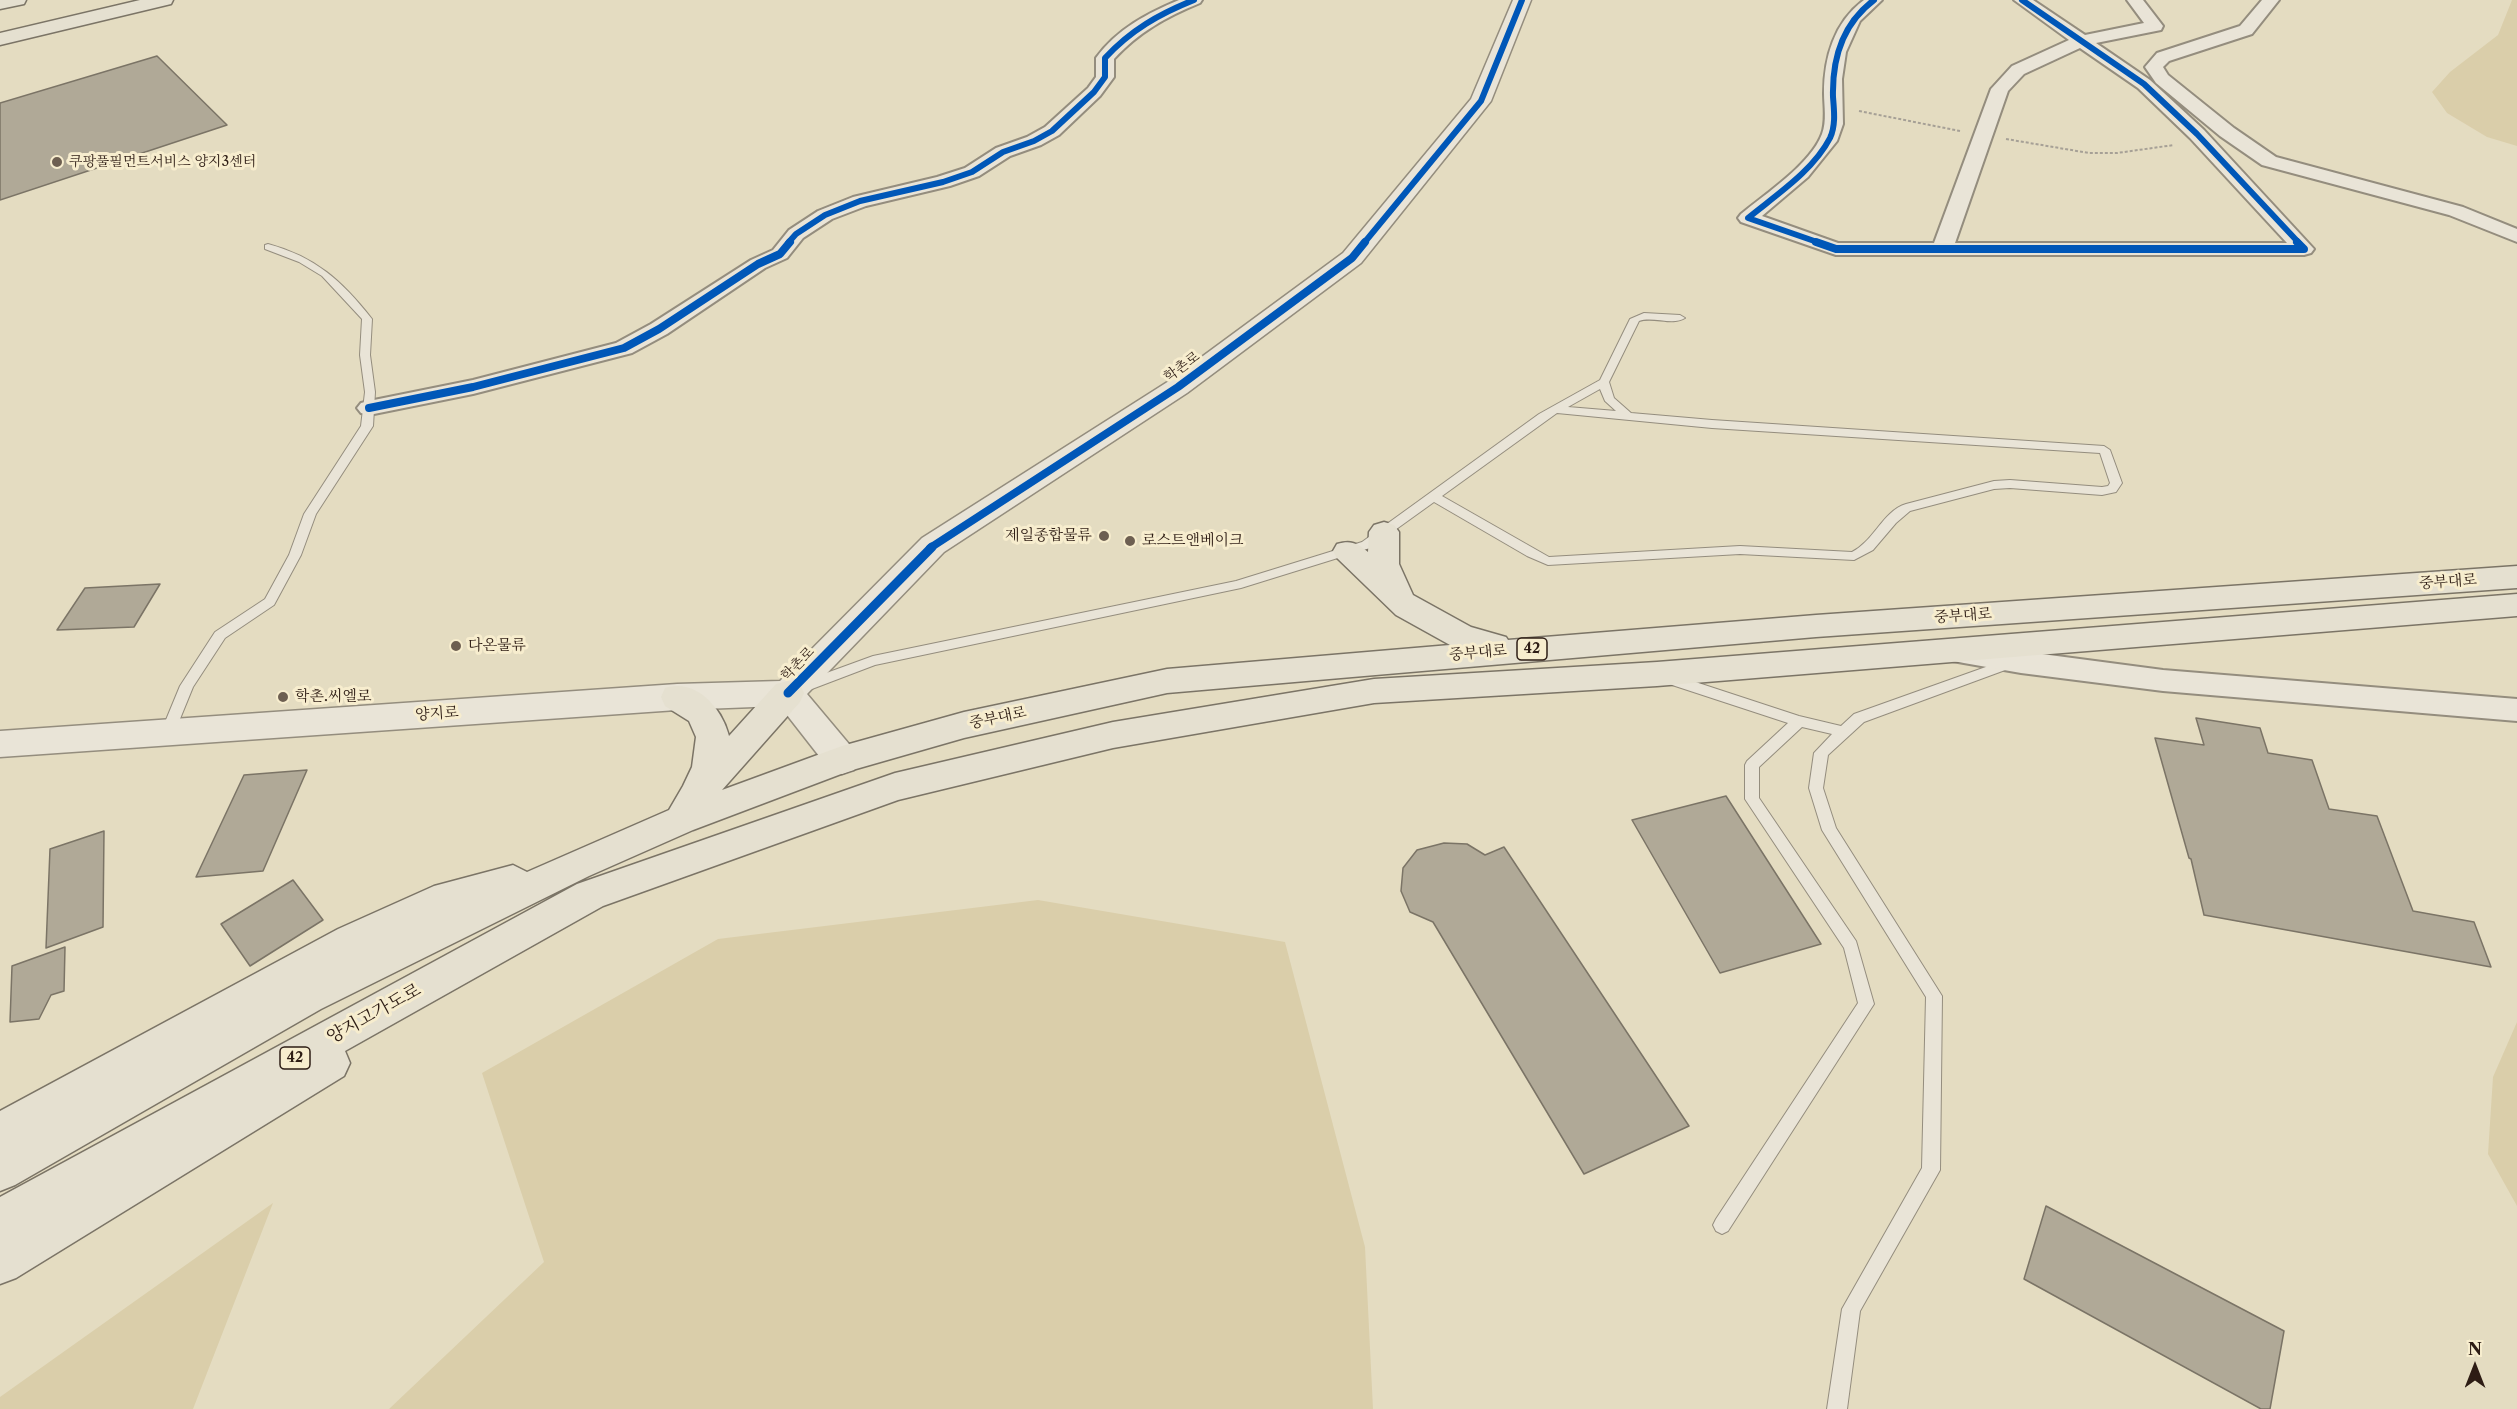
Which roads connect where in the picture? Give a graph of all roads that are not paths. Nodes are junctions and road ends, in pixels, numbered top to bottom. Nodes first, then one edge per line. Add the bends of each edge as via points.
1 (17, 0) edge
2 (164, 0) edge
3 (1194, 0) edge
4 (1522, 0) edge
5 (1874, 0) edge
6 (2022, 0) edge
7 (2135, 0) edge
8 (2271, 0) edge
9 (0, 3) edge
10 (0, 39) edge
11 (2082, 41) junction
12 (2227, 132) junction
13 (2200, 138) junction
14 (2517, 236) edge
15 (268, 247) dead end
16 (1942, 249) junction
17 (1680, 318) dead end
18 (1604, 382) junction
19 (369, 408) junction
20 (1556, 409) junction
21 (1628, 416) junction
22 (1433, 496) junction
23 (1384, 532) junction
24 (1348, 551) junction
25 (2517, 577) edge
26 (2517, 605) edge
27 (1407, 607) junction
28 (1517, 650) junction
29 (1938, 650) junction
30 (2011, 663) junction
31 (1657, 674) junction
32 (788, 693) junction
33 (677, 696) junction
34 (2517, 710) edge
35 (1799, 721) junction
36 (168, 732) junction
37 (1844, 732) junction
38 (0, 744) edge
39 (842, 759) junction
40 (700, 792) junction
41 (681, 820) junction
42 (583, 880) junction
43 (0, 1133) edge
44 (0, 1170) edge
45 (0, 1221) edge
46 (1722, 1225) dead end
47 (0, 1262) edge
48 (1837, 1409) edge

1 - 9 main road
2 - 10 main road
3 - 19 street via 1140,23 1122,38 1105,58 1105,77 1099,85 1052,131 1004,152 972,172 860,201 825,215 796,234 780,254 624,348 473,387
4 - 32 street, 학촌로 via 1481,101 1352,258 1178,387 933,545
5 - 16 street via 1859,9 1835,56 1829,140 1801,172 1748,218 1836,249
6 - 11 street
7 - 11 street via 2155,26
8 - 12 street via 2246,30 2163,57 2154,67 2162,79
11 - 13 street via 2144,84
11 - 16 street via 2018,70 2000,89
12 - 13 street
12 - 14 street via 2269,161 2456,211
13 - 16 street via 2304,249
15 - 19 lane via 326,274 367,319
17 - 18 lane via 1635,319
18 - 20 lane
18 - 21 lane via 1609,399
19 - 36 lane via 367,426 310,514 295,555 270,603 220,635 187,686
20 - 21 lane
20 - 22 lane
21 - 22 lane via 2104,450 2116,483 2112,489 2102,491 1994,485 1905,508 1866,552 1854,556 1740,550 1548,561
22 - 23 lane
23 - 24 lane via 1366,545
23 - 27 main road via 1384,570
24 - 27 main road
24 - 32 lane via 1237,585 873,661
25 - 28 main road, 중부대로 / 42
26 - 29 main road, 중부대로 / 42
27 - 28 main road via 1462,636
28 - 39 main road, 중부대로 / 42 via 1167,681 964,725
29 - 30 street
29 - 31 main road, 중부대로 / 42
30 - 34 street
30 - 37 lane via 1859,718
31 - 35 lane
31 - 42 main road, 중부대로 / 42 via 1374,691 1113,735 895,787
32 - 33 street, 양지로
32 - 39 street
32 - 40 main road
33 - 36 street, 양지로
33 - 40 main road via 702,713 713,736 710,763
35 - 37 lane
35 - 46 lane via 1752,765 1752,799 1851,946 1866,1004
36 - 38 street, 양지로
37 - 48 lane via 1821,753 1816,788 1829,830 1934,996 1931,1170 1851,1309
39 - 41 main road, 중부대로 / 42
40 - 41 main road
41 - 42 main road, 중부대로 / 42
42 - 43 main road via 447,897 372,931
42 - 44 main road, 42 via 307,997
42 - 45 main road, 양지고가도로 / 42
42 - 47 main road via 470,978

